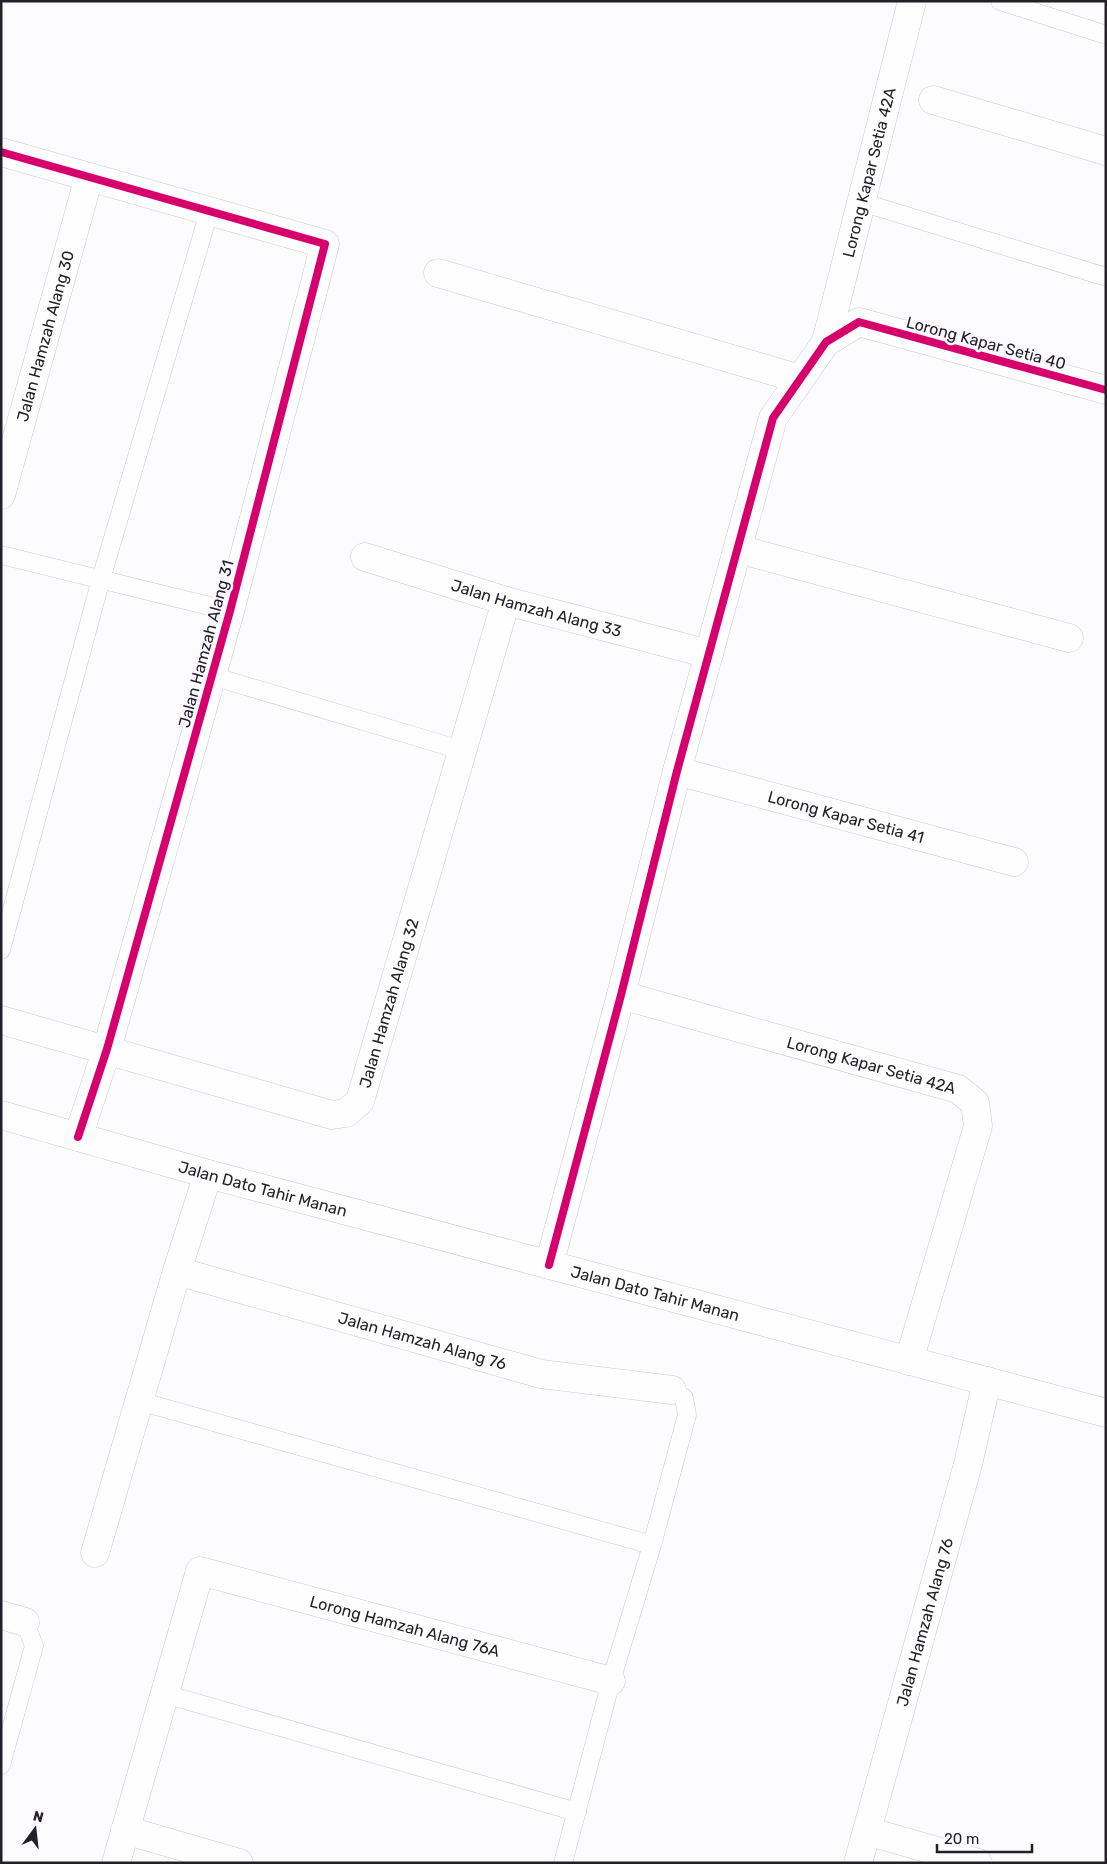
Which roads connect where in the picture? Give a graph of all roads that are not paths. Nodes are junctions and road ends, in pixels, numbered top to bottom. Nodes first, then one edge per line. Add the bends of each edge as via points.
1 (912, 1) edge
2 (1000, 1) edge
3 (1106, 35) edge
4 (933, 100) dead end
5 (1106, 151) edge
6 (1, 152) edge
7 (89, 177) junction
8 (862, 202) junction
9 (208, 212) junction
10 (438, 273) dead end
11 (1106, 277) edge
12 (826, 342) junction
13 (800, 379) junction
14 (1106, 390) edge
15 (3, 482) edge
16 (738, 548) junction
17 (1, 555) edge
18 (365, 557) dead end
19 (102, 580) junction
20 (506, 601) junction
21 (230, 611) junction
22 (1069, 638) dead end
23 (709, 654) junction
24 (212, 676) junction
25 (462, 750) junction
26 (677, 771) junction
27 (1014, 862) dead end
28 (1, 950) edge
29 (621, 995) junction
30 (1, 1020) edge
31 (107, 1049) junction
32 (1, 1115) edge
33 (78, 1137) junction
34 (208, 1174) junction
35 (550, 1265) junction
36 (177, 1271) junction
37 (909, 1361) junction
38 (987, 1381) junction
39 (672, 1390) joint
40 (139, 1401) junction
41 (1106, 1413) edge
42 (652, 1544) junction
43 (95, 1553) dead end
44 (13, 1619) edge
45 (611, 1680) junction
46 (165, 1694) junction
47 (1, 1765) edge
48 (577, 1812) junction
49 (126, 1830) junction
50 (867, 1831) junction
51 (116, 1863) edge
52 (239, 1863) edge
53 (563, 1863) edge
54 (858, 1863) edge
55 (978, 1863) edge

1 - 8 street, Lorong Kapar Setia 42A
2 - 3 lane
4 - 5 street
6 - 7 street
7 - 9 street
7 - 15 street, Jalan Hamzah Alang 30
8 - 11 lane
8 - 12 street, Lorong Kapar Setia 42A
9 - 19 lane
9 - 21 street, Jalan Hamzah Alang 31 via 325,244
10 - 13 street
12 - 13 street
12 - 14 street, Lorong Kapar Setia 40 via 859,322
13 - 16 street via 773,418
16 - 22 street
16 - 23 street
17 - 19 lane
18 - 20 street, Jalan Hamzah Alang 33
19 - 21 lane
19 - 28 lane
20 - 23 street, Jalan Hamzah Alang 33
20 - 25 street, Jalan Hamzah Alang 32
21 - 24 street, Jalan Hamzah Alang 31
23 - 26 street
24 - 25 lane
24 - 31 street, Jalan Hamzah Alang 31
25 - 31 street, Jalan Hamzah Alang 32 via 360,1102 346,1113 332,1115
26 - 27 street, Lorong Kapar Setia 41
26 - 29 street
29 - 35 street
29 - 37 street, Lorong Kapar Setia 42A via 958,1089 975,1102 978,1126
30 - 31 street, Jalan Hamzah Alang 32
31 - 33 street, Jalan Hamzah Alang 31
32 - 33 street, Jalan Dato Tahir Manan
33 - 34 street, Jalan Dato Tahir Manan
34 - 35 street, Jalan Dato Tahir Manan
34 - 36 street
35 - 37 street, Jalan Dato Tahir Manan
36 - 39 street, Jalan Hamzah Alang 76 via 541,1374
36 - 40 street
37 - 38 street, Jalan Dato Tahir Manan
38 - 41 street, Jalan Dato Tahir Manan
38 - 50 street, Jalan Hamzah Alang 76 via 968,1464
39 - 42 lane via 684,1398 688,1415
40 - 42 lane
40 - 43 street
42 - 45 lane
44 - 47 lane via 34,1646
45 - 46 street, Lorong Hamzah Alang 76A via 200,1571
45 - 48 lane
46 - 48 lane
46 - 49 street
48 - 53 lane
49 - 51 street
49 - 52 street
50 - 54 street, Jalan Hamzah Alang 76
50 - 55 street

